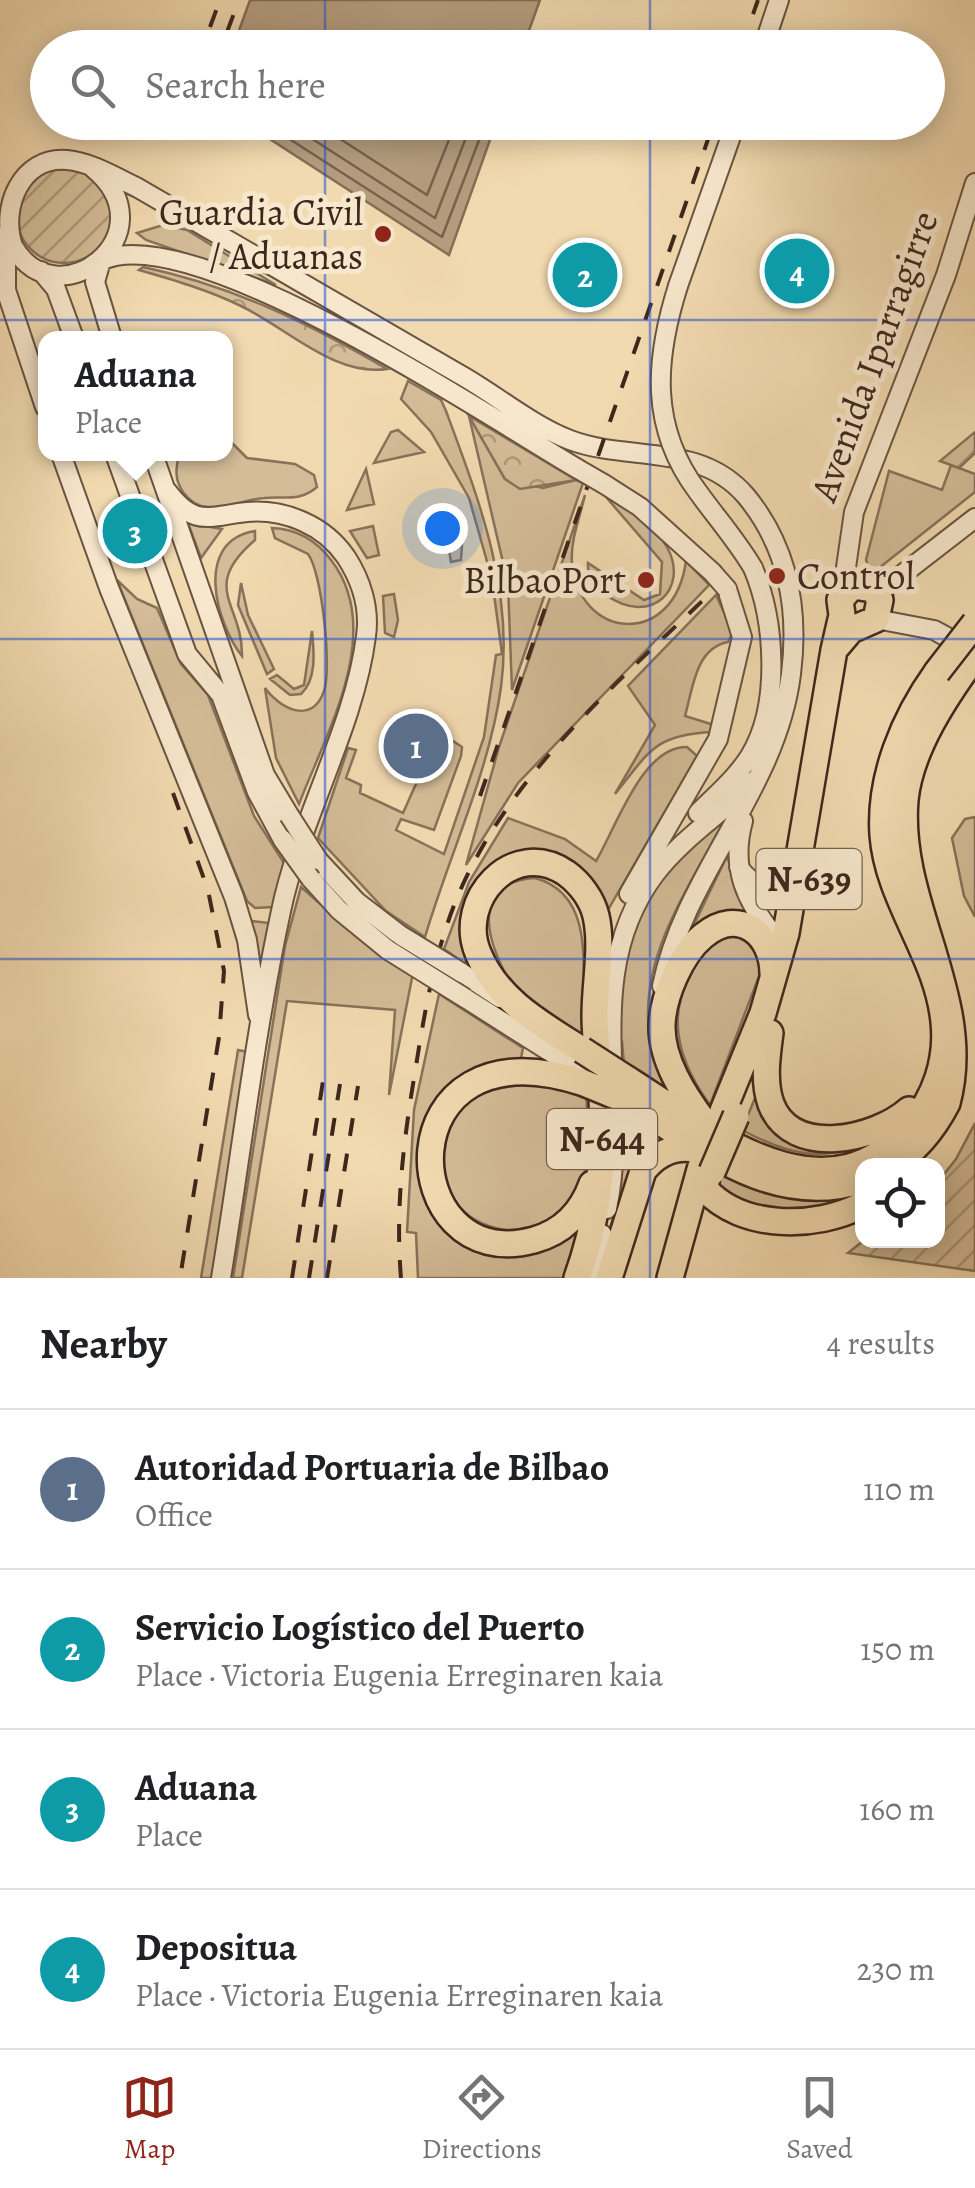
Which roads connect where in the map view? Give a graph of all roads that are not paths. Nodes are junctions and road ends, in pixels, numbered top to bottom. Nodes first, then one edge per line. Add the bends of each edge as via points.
1 (779, 0) edge
2 (768, 30) edge
3 (730, 140) edge
4 (94, 168) junction
5 (975, 183) edge
6 (6, 223) junction
7 (101, 261) junction
8 (41, 271) junction
9 (71, 331) edge
10 (110, 331) edge
11 (38, 386) edge
12 (64, 461) edge
13 (118, 461) edge
14 (156, 461) edge
15 (167, 491) junction
16 (975, 518) edge
17 (757, 565) junction
18 (861, 606) junction
19 (975, 622) edge
20 (975, 655) edge
21 (945, 680) junction
22 (822, 734) junction
23 (752, 787) junction
24 (738, 862) junction
25 (798, 863) junction
26 (634, 884) junction
27 (394, 943) junction
28 (782, 946) junction
29 (772, 984) junction
30 (595, 997) junction
31 (530, 1017) junction
32 (662, 1026) junction
33 (772, 1027) junction
34 (260, 1030) junction
35 (950, 1067) junction
36 (584, 1069) junction
37 (716, 1147) junction
38 (602, 1150) junction
39 (901, 1158) edge
40 (921, 1158) edge
41 (855, 1182) edge
42 (855, 1207) edge
43 (736, 1212) junction
44 (697, 1218) junction
45 (222, 1278) edge
46 (578, 1278) edge
47 (592, 1278) edge
48 (609, 1278) edge
49 (670, 1278) edge
50 (682, 1278) edge

1 - 2 street
3 - 17 street, bridge via 678,286 660,354 659,396 673,450
4 - 6 street via 60,160 31,169 11,192
4 - 7 street via 120,205 118,236
4 - 23 street via 569,439 673,456 714,472 746,496 782,556 790,586 792,673 780,732
5 - 18 street, Avenida Iparragirre via 865,478 846,556
6 - 8 street via 16,251
6 - 11 street via 6,290
7 - 8 street via 78,273
7 - 10 street via 95,282
7 - 26 street, bridge via 124,254 159,257 293,304 640,507 727,589 742,637 718,739
8 - 9 street via 56,289
12 - 34 street via 108,588 234,898
13 - 27 street, bridge via 188,654 221,695 257,792 283,840 339,910
14 - 15 street
15 - 27 street, bridge via 269,784 318,860
15 - 34 street via 189,513 208,519 249,512 307,522 348,559 366,608 358,677 298,846
16 - 18 street
17 - 23 street via 778,614 780,653
17 - 26 street via 772,642 758,740 743,766
18 - 20 street via 934,630
18 - 22 highway, N-639 via 834,650
19 - 21 highway, N-644, bridge
20 - 21 highway, N-644
21 - 35 highway, N-644 via 896,748 883,834 893,882 941,1004
22 - 25 highway, N-639
22 - 33 highway, N-639 via 803,914
23 - 24 street
23 - 32 street via 671,951
23 - 47 street via 727,802 654,875 618,951 608,1008 616,1152
24 - 25 street via 744,875 765,886 786,880
24 - 28 street via 748,901
25 - 28 highway, N-639
26 - 30 street via 611,935
27 - 31 street, bridge via 462,973
27 - 36 street, bridge via 465,998
28 - 29 highway, N-639
28 - 33 highway via 786,962
29 - 32 highway via 771,950 756,929 738,923 716,927 684,962
29 - 37 highway, N-639
30 - 31 highway via 598,929 590,898 560,869 515,866 488,884 472,929 494,981
30 - 38 highway, N-644
31 - 36 highway
32 - 37 highway via 680,1085
33 - 35 highway via 772,1107 785,1124 817,1136 853,1138 897,1121
33 - 37 highway, N-639
34 - 45 street
35 - 37 highway, N-644 via 889,1147 854,1164 784,1168
35 - 39 highway via 931,1130
35 - 40 highway via 949,1116
36 - 37 highway, N-644, bridge
36 - 38 highway via 491,1077 463,1091 441,1114 431,1138 432,1186 446,1211 470,1232 496,1242 530,1242 578,1211
37 - 41 highway, N-644 via 784,1186
37 - 43 highway
37 - 44 highway, N-639
37 - 48 highway, N-644 via 680,1148 648,1164
37 - 49 highway, N-639
38 - 46 highway, N-644 via 595,1219
42 - 43 highway via 796,1221
43 - 44 highway via 715,1210
44 - 50 highway, N-639

